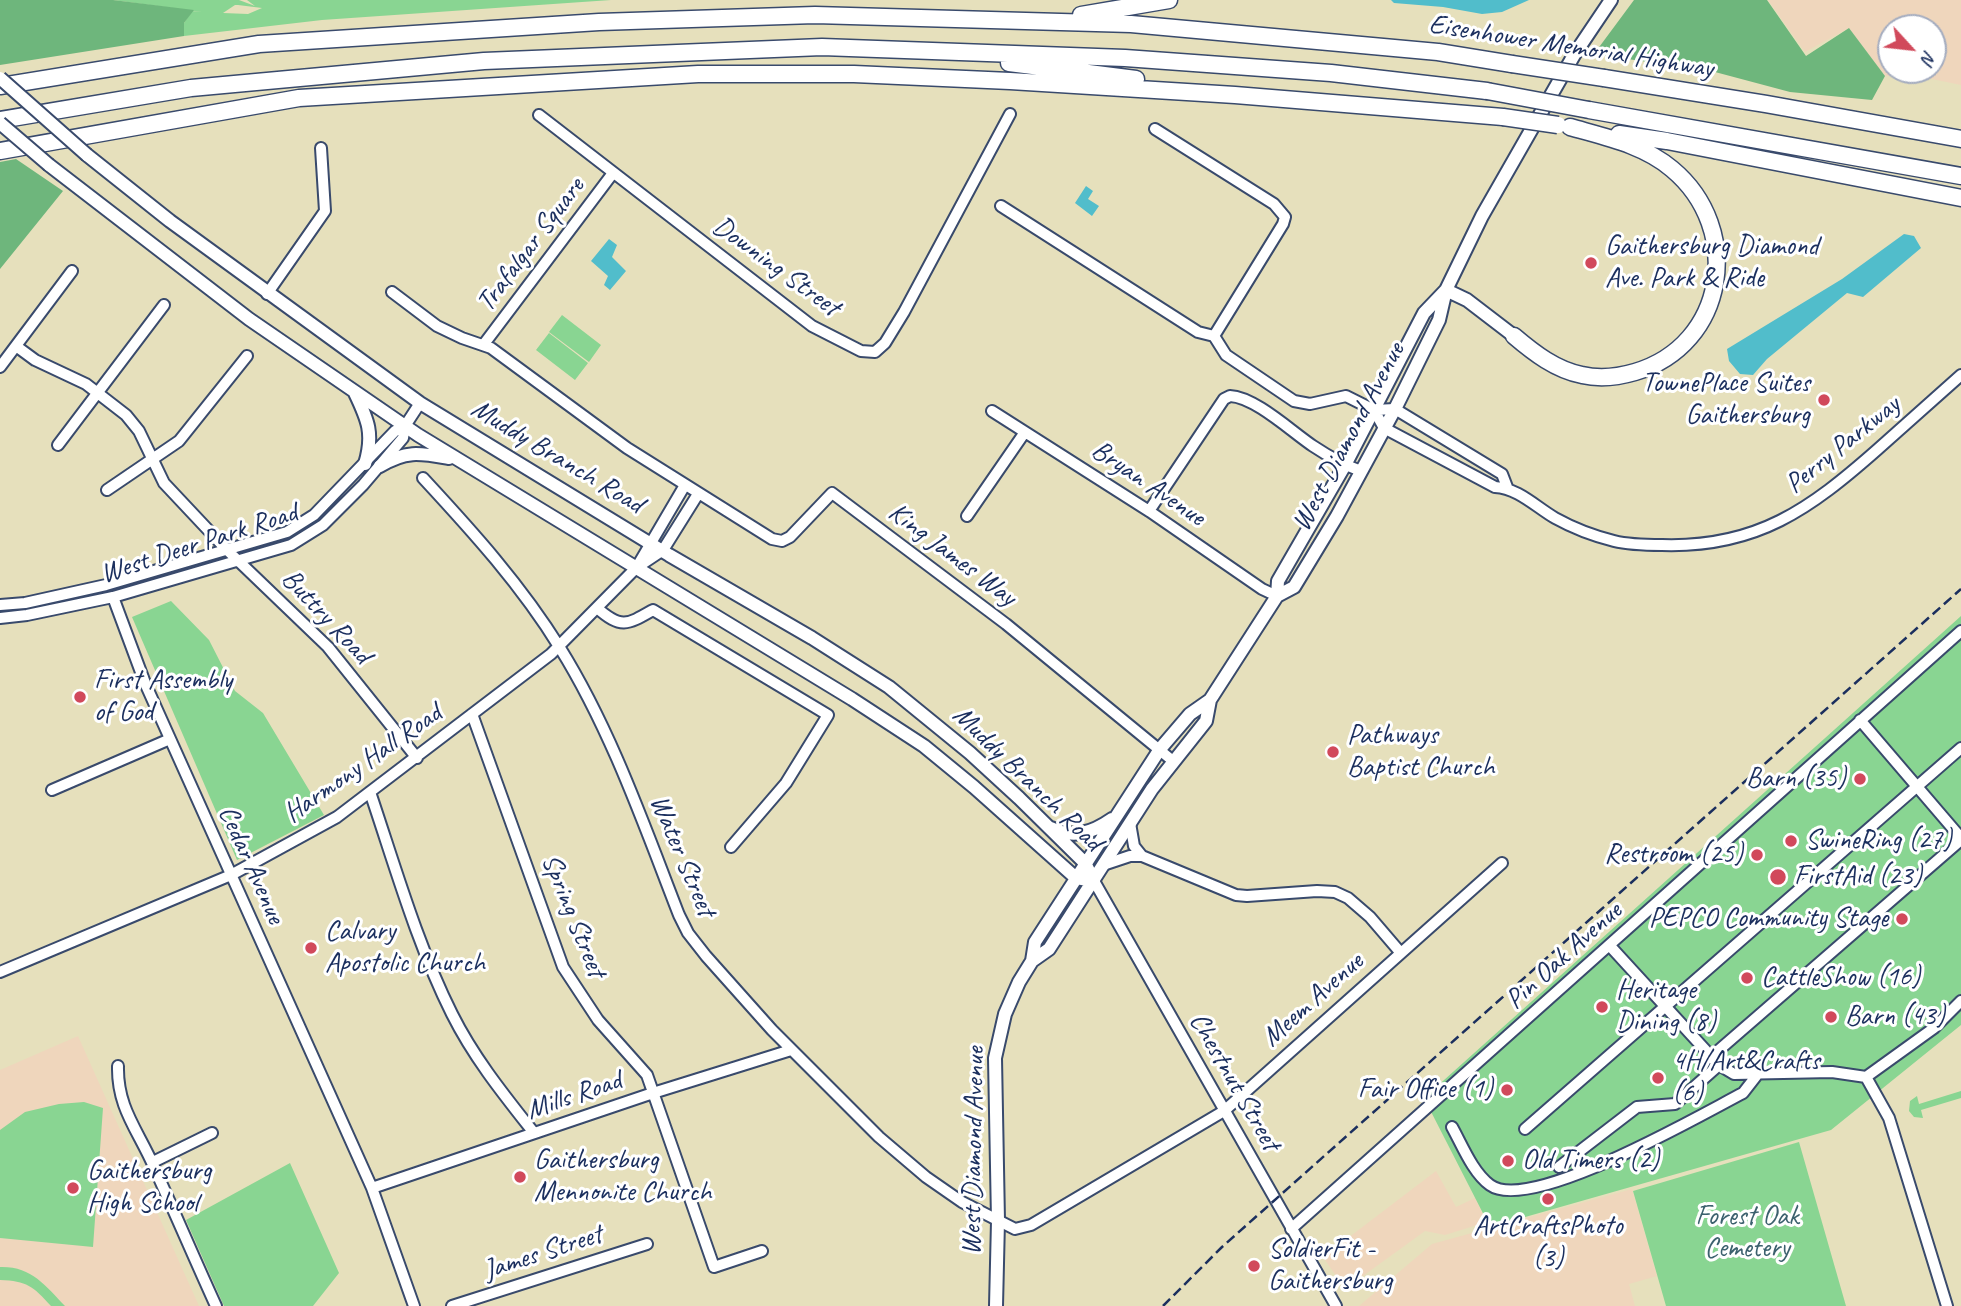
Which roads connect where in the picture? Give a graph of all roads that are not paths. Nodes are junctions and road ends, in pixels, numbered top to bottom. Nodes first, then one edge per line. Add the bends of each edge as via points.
1 (1169, 0) edge
2 (1611, 0) edge
3 (1034, 21) junction
4 (912, 51) junction
5 (0, 78) edge
6 (0, 86) edge
7 (1350, 104) junction
8 (1010, 114) dead end
9 (540, 115) dead end
10 (0, 122) edge
11 (1564, 126) junction
12 (1155, 129) dead end
13 (1961, 139) edge
14 (321, 148) dead end
15 (0, 150) edge
16 (613, 173) junction
17 (1961, 176) edge
18 (1961, 198) edge
19 (1001, 206) dead end
20 (72, 271) dead end
21 (1446, 290) junction
22 (392, 292) dead end
23 (267, 294) junction
24 (164, 305) dead end
25 (1214, 336) junction
26 (1514, 336) joint
27 (484, 344) junction
28 (16, 346) junction
29 (247, 356) dead end
30 (0, 367) edge
31 (1961, 375) edge
32 (98, 392) junction
33 (355, 392) junction
34 (420, 403) junction
35 (1395, 408) junction
36 (1374, 410) junction
37 (992, 411) dead end
38 (405, 426) junction
39 (1384, 428) junction
40 (1025, 432) junction
41 (58, 445) dead end
42 (152, 459) junction
43 (456, 460) junction
44 (365, 464) junction
45 (1346, 465) junction
46 (380, 466) junction
47 (1361, 471) junction
48 (423, 478) dead end
49 (685, 485) junction
50 (1507, 488) junction
51 (107, 490) dead end
52 (698, 494) junction
53 (1149, 511) junction
54 (967, 516) dead end
55 (650, 542) junction
56 (227, 550) junction
57 (663, 550) junction
58 (237, 560) junction
59 (636, 568) junction
60 (1277, 596) junction
61 (113, 597) junction
62 (0, 605) edge
63 (597, 608) junction
64 (0, 618) edge
65 (1961, 631) edge
66 (559, 646) junction
67 (1210, 700) junction
68 (472, 714) junction
69 (1860, 720) junction
70 (170, 740) junction
71 (1961, 748) edge
72 (1160, 749) junction
73 (417, 758) junction
74 (1173, 761) junction
75 (1918, 787) junction
76 (52, 790) dead end
77 (370, 792) junction
78 (1115, 817) junction
79 (1130, 823) junction
80 (1046, 826) junction
81 (1961, 839) edge
82 (731, 847) dead end
83 (1142, 856) junction
84 (1085, 863) junction
85 (1502, 863) dead end
86 (1105, 864) junction
87 (231, 875) junction
88 (1076, 878) junction
89 (1094, 881) junction
90 (1610, 946) junction
91 (1400, 952) junction
92 (1032, 961) junction
93 (0, 972) edge
94 (1961, 1002) edge
95 (1665, 1006) junction
96 (791, 1050) junction
97 (1716, 1061) junction
98 (118, 1066) dead end
99 (1757, 1075) junction
100 (1866, 1077) junction
101 (653, 1093) junction
102 (1224, 1111) junction
103 (1452, 1127) dead end
104 (1525, 1129) dead end
105 (212, 1133) dead end
106 (534, 1133) junction
107 (153, 1162) junction
108 (1559, 1167) dead end
109 (372, 1188) junction
110 (998, 1221) junction
111 (1291, 1229) junction
112 (647, 1244) dead end
113 (762, 1251) dead end
114 (216, 1306) edge
115 (414, 1306) edge
116 (452, 1306) edge
117 (996, 1306) edge
118 (1336, 1306) edge
119 (1947, 1306) edge

1 - 3 highway
2 - 21 main road, West Diamond Avenue via 1487,206
3 - 6 highway, Eisenhower Memorial Highway via 816,15 599,22 259,44
3 - 13 highway, Eisenhower Memorial Highway, bridge via 1130,24 1438,52
4 - 7 highway
4 - 10 highway via 822,47 484,61 191,88
4 - 17 highway, bridge via 1125,58 1331,73 1487,91
5 - 23 main road, Muddy Branch Road, bridge via 88,155
7 - 11 highway, bridge
7 - 15 highway via 1010,81 698,74 299,98
8 - 16 street, Downing Street via 904,312 875,352 861,351 812,326
9 - 16 street, Downing Street
10 - 33 main road, Muddy Branch Road, bridge via 249,319
11 - 18 highway via 1667,141
11 - 26 highway via 1646,152 1672,168 1692,190 1714,232 1718,267 1712,299 1698,327 1671,356 1623,375 1571,372 1539,356
12 - 25 street via 1275,204 1285,217
14 - 23 street via 325,211
16 - 27 street, Trafalgar Square
19 - 25 street, West Diamond Avenue via 1198,332
20 - 28 street
21 - 26 main road
21 - 35 main road, West Diamond Avenue via 1438,320
21 - 36 main road, West Diamond Avenue via 1424,313
22 - 27 street, King James Way via 452,334
23 - 34 main road, Muddy Branch Road
24 - 32 street
25 - 36 street, West Diamond Avenue via 1226,355 1294,401 1310,404 1346,396
27 - 49 street, King James Way
28 - 30 street
28 - 32 street, Buttry Road
29 - 42 street via 179,441
31 - 50 street, Perry Parkway via 1813,503 1729,540 1686,546 1615,541 1556,519
32 - 41 street
32 - 42 street, Buttry Road via 133,423
33 - 38 main road, Muddy Branch Road
33 - 44 main road via 369,421
34 - 38 street, West Deer Park Road
34 - 55 main road, Muddy Branch Road
35 - 36 street
35 - 39 main road, West Diamond Avenue
35 - 50 street, Perry Parkway via 1503,474
36 - 39 street
36 - 45 main road, West Diamond Avenue
37 - 40 street, Bryan Avenue
38 - 43 main road, Muddy Branch Road
38 - 44 street, West Deer Park Road
38 - 46 street, West Deer Park Road via 403,438
39 - 47 main road, West Diamond Avenue
39 - 50 street, Perry Parkway via 1495,487
40 - 53 street, Bryan Avenue
40 - 54 street
42 - 51 street
42 - 56 street, Buttry Road via 164,483
43 - 46 main road via 418,453 395,456
43 - 59 main road, Muddy Branch Road
44 - 56 street, West Deer Park Road via 300,524
45 - 47 street
45 - 53 street via 1236,396 1224,399
45 - 60 main road, West Diamond Avenue via 1278,581
46 - 58 street, West Deer Park Road via 309,536
47 - 60 main road, West Diamond Avenue via 1294,587
48 - 66 street, Water Street via 513,578
49 - 52 street, King James Way
49 - 55 street
52 - 57 street
52 - 72 street, King James Way via 782,541 832,493 1006,624
53 - 60 street, Bryan Avenue
55 - 57 main road, Muddy Branch Road
55 - 59 street
56 - 58 street, Buttry Road
56 - 62 street, West Deer Park Road via 106,585
57 - 59 street
57 - 80 main road, Muddy Branch Road via 889,687 970,753
58 - 61 street, West Deer Park Road
58 - 73 street, Buttry Road via 328,647
59 - 63 street, Harmony Hall Road
59 - 88 main road, Muddy Branch Road via 923,746
60 - 67 main road, West Diamond Avenue
61 - 64 street, West Deer Park Road
61 - 70 street, Cedar Avenue
63 - 66 street, Harmony Hall Road
63 - 82 street via 620,624 653,610 828,715 786,783
65 - 69 street, Pin Oak Avenue
66 - 68 street, Harmony Hall Road
66 - 96 street, Water Street via 603,729 688,933
67 - 72 main road, West Diamond Avenue via 1190,714
67 - 74 main road, West Diamond Avenue via 1206,721
68 - 73 street, Harmony Hall Road
68 - 101 street, Spring Street via 563,967 598,1020 648,1075
69 - 75 street
69 - 90 street, Pin Oak Avenue
70 - 76 street
70 - 87 street, Cedar Avenue
71 - 75 street
72 - 74 street, King James Way
72 - 78 main road, West Diamond Avenue
73 - 77 street, Harmony Hall Road
74 - 79 main road, West Diamond Avenue
75 - 81 street
75 - 95 street
77 - 87 street, Harmony Hall Road via 337,817
77 - 106 street via 452,1014 479,1062
78 - 80 main road via 1082,834
78 - 84 main road, West Diamond Avenue
79 - 83 street via 1134,846
79 - 86 main road, West Diamond Avenue
80 - 84 main road, Muddy Branch Road
81 - 97 street
83 - 86 street
83 - 91 street via 1236,895 1335,892 1370,917
84 - 88 main road, West Diamond Avenue
84 - 89 main road, Muddy Branch Road
85 - 91 street, Meem Avenue
86 - 89 main road, West Diamond Avenue
87 - 93 street, Harmony Hall Road
87 - 109 street, Cedar Avenue
88 - 89 main road, Muddy Branch Road
88 - 92 main road, West Diamond Avenue via 1035,942
89 - 92 main road, West Diamond Avenue via 1049,948
89 - 102 street, Chestnut Street
90 - 95 street
90 - 111 street, Pin Oak Avenue
91 - 102 street, Meem Avenue
92 - 110 main road, West Diamond Avenue via 1008,1005 995,1058
94 - 100 street via 1934,1028
95 - 97 street
95 - 104 street
96 - 101 street, Mills Road
96 - 110 street, Water Street via 903,1159 962,1202
97 - 99 street via 1734,1074
97 - 108 street via 1675,1104 1637,1107
98 - 107 street via 121,1102
99 - 100 street via 1832,1072
99 - 103 street via 1743,1093 1599,1167 1532,1189 1513,1192 1491,1186
100 - 119 street via 1889,1118
101 - 106 street, Mills Road
101 - 113 street, Spring Street via 713,1267
102 - 110 street, Meem Avenue via 1031,1225 1014,1229
102 - 111 street, Chestnut Street
105 - 107 street
106 - 109 street, Mills Road
107 - 114 street
109 - 115 street, Cedar Avenue
110 - 117 main road, West Diamond Avenue
111 - 118 street, Chestnut Street
112 - 116 street, James Street

